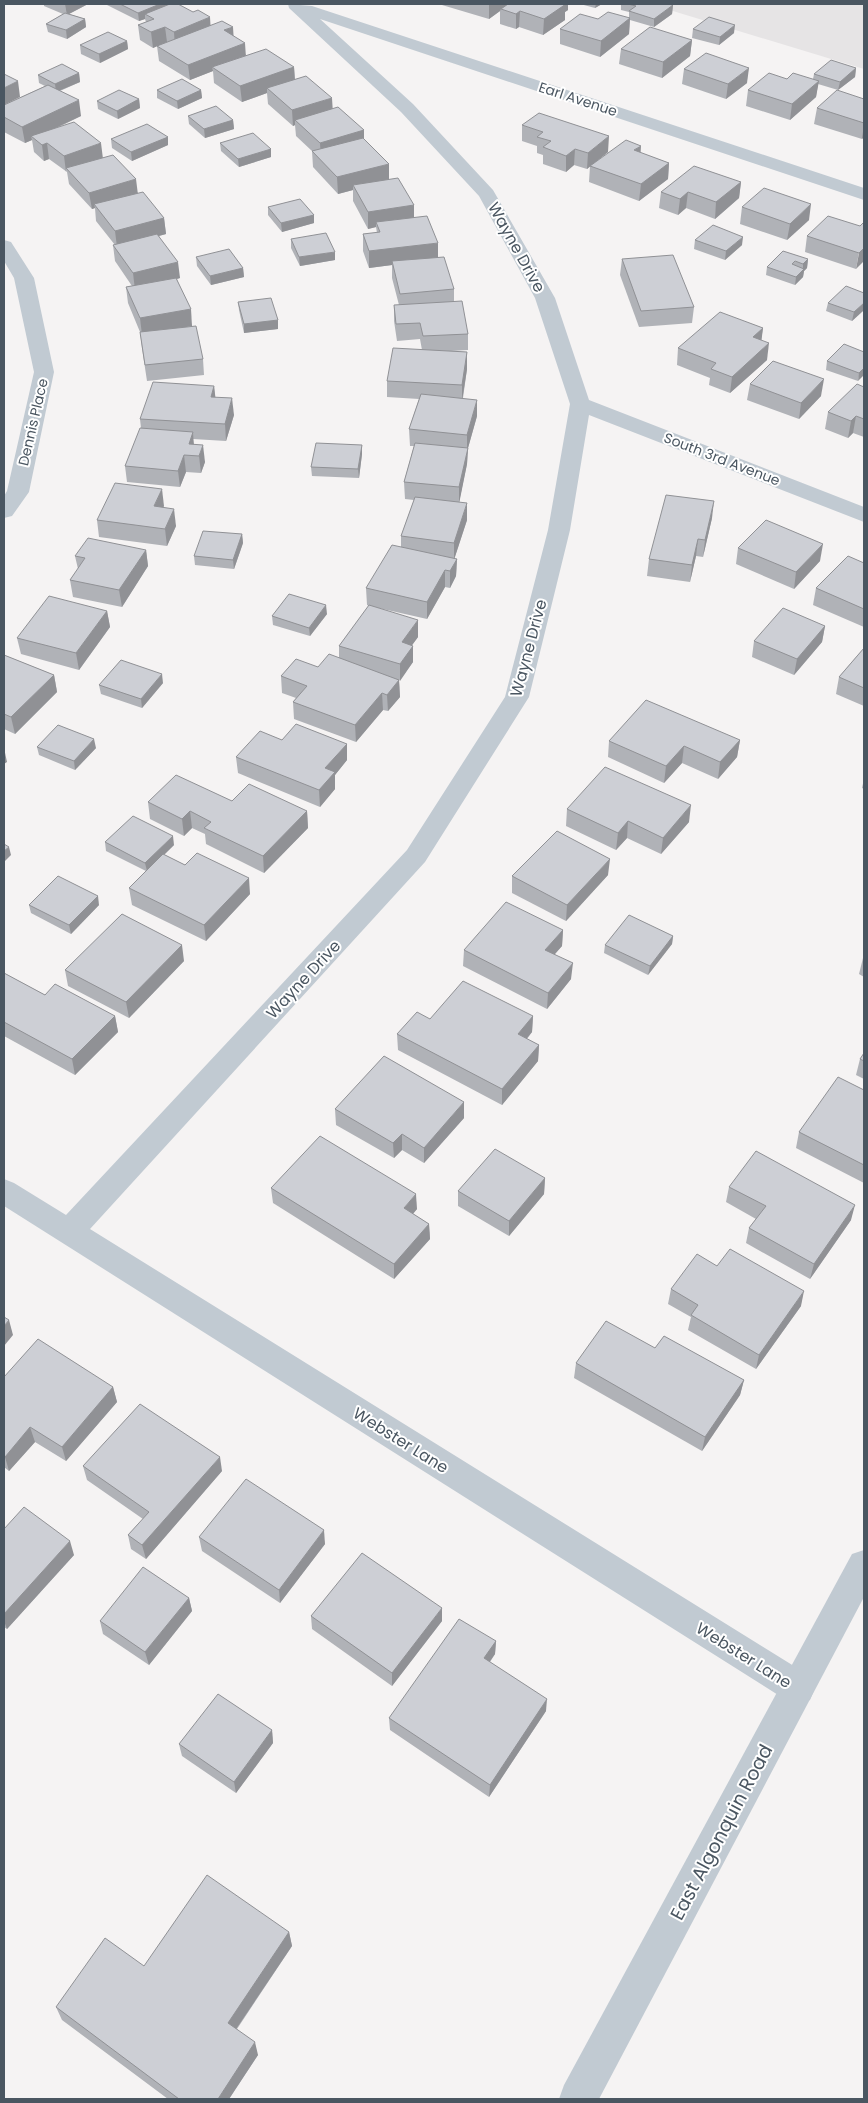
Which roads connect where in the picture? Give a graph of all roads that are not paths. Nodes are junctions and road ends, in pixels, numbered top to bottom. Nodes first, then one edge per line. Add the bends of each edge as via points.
1 (293, 4) edge
2 (864, 194) edge
3 (4, 246) edge
4 (580, 404) junction
5 (4, 511) edge
6 (864, 515) edge
7 (4, 1191) edge
8 (69, 1232) junction
9 (864, 1564) edge
10 (798, 1688) junction
11 (578, 2099) edge

1 - 2 street, Earl Avenue
1 - 4 street, Wayne Drive via 407,108 487,194 545,298
3 - 5 street, Dennis Place via 24,278 44,372 18,492
4 - 6 street, South 3rd Avenue
4 - 8 street, Wayne Drive via 558,530 517,697 416,856
7 - 8 street, Webster Lane
8 - 10 street, Webster Lane
9 - 10 street, East Algonquin Road
10 - 11 street, East Algonquin Road

